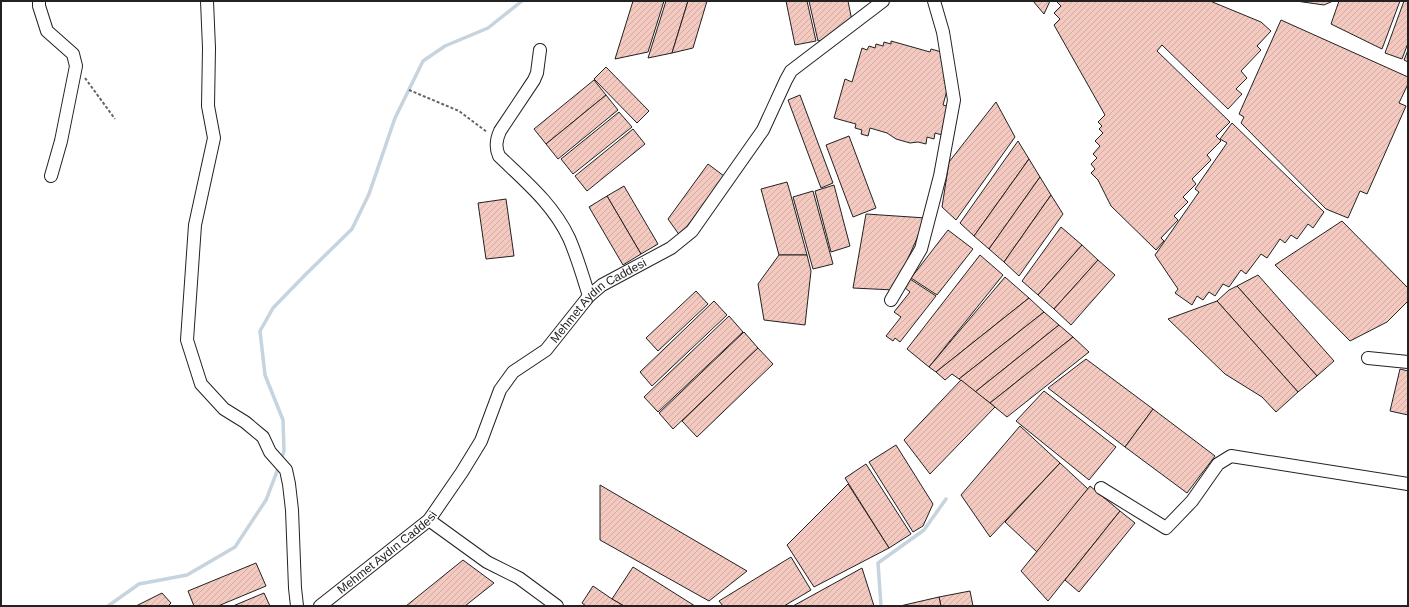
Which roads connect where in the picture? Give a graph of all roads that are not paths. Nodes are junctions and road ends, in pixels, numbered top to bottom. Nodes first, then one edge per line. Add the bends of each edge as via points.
1 (39, 1) edge
2 (207, 1) edge
3 (883, 1) edge
4 (934, 1) edge
5 (540, 50) dead end
6 (51, 176) dead end
7 (589, 296) junction
8 (891, 300) dead end
9 (1368, 358) dead end
10 (1408, 362) edge
11 (1408, 484) edge
12 (1101, 488) dead end
13 (429, 520) junction
14 (297, 606) edge
15 (320, 606) edge
16 (558, 606) edge

1 - 6 street via 47,31 73,54 76,66 61,142
2 - 14 street via 208,106 214,138 195,225 187,340 201,384 224,409 264,437 270,452 282,465 289,484 292,510
3 - 7 street, Mehmet Aydın Caddesi via 791,71 763,130 692,231 671,248 602,285
4 - 8 street via 943,32 954,100 940,176 921,249
5 - 7 street via 534,80 497,138 496,145 499,156 533,188 558,218 576,255
7 - 13 street, Mehmet Aydın Caddesi via 546,350 513,372 500,390 481,441
9 - 10 street
11 - 12 street via 1231,456 1218,464 1192,501 1166,528
13 - 15 street, Mehmet Aydın Caddesi
13 - 16 street via 487,562 519,578

